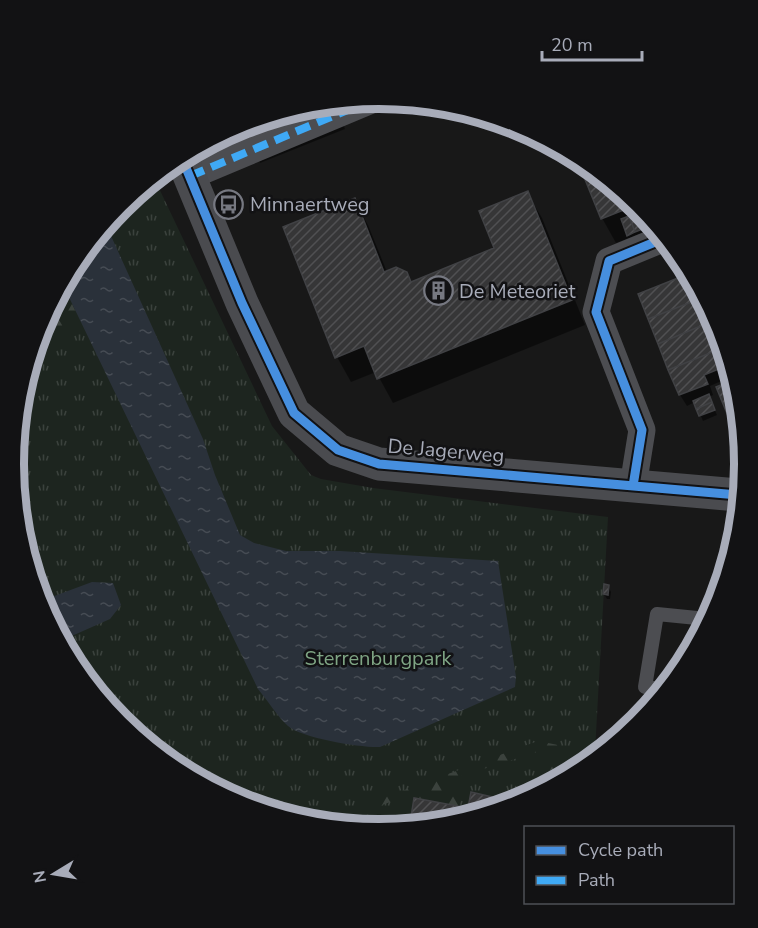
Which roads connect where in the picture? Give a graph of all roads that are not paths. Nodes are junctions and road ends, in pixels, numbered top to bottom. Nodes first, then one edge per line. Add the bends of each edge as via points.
1 (339, 112) edge
2 (187, 169) edge
3 (656, 242) edge
4 (633, 486) junction
5 (732, 495) edge
6 (698, 618) edge
7 (654, 688) edge

1 - 2 street, De Jagerweg
2 - 4 street, De Jagerweg via 242,303 294,413 338,450 379,464
3 - 4 street via 609,261 596,312 642,430
4 - 5 street, De Jagerweg
6 - 7 lane via 657,614 645,687

